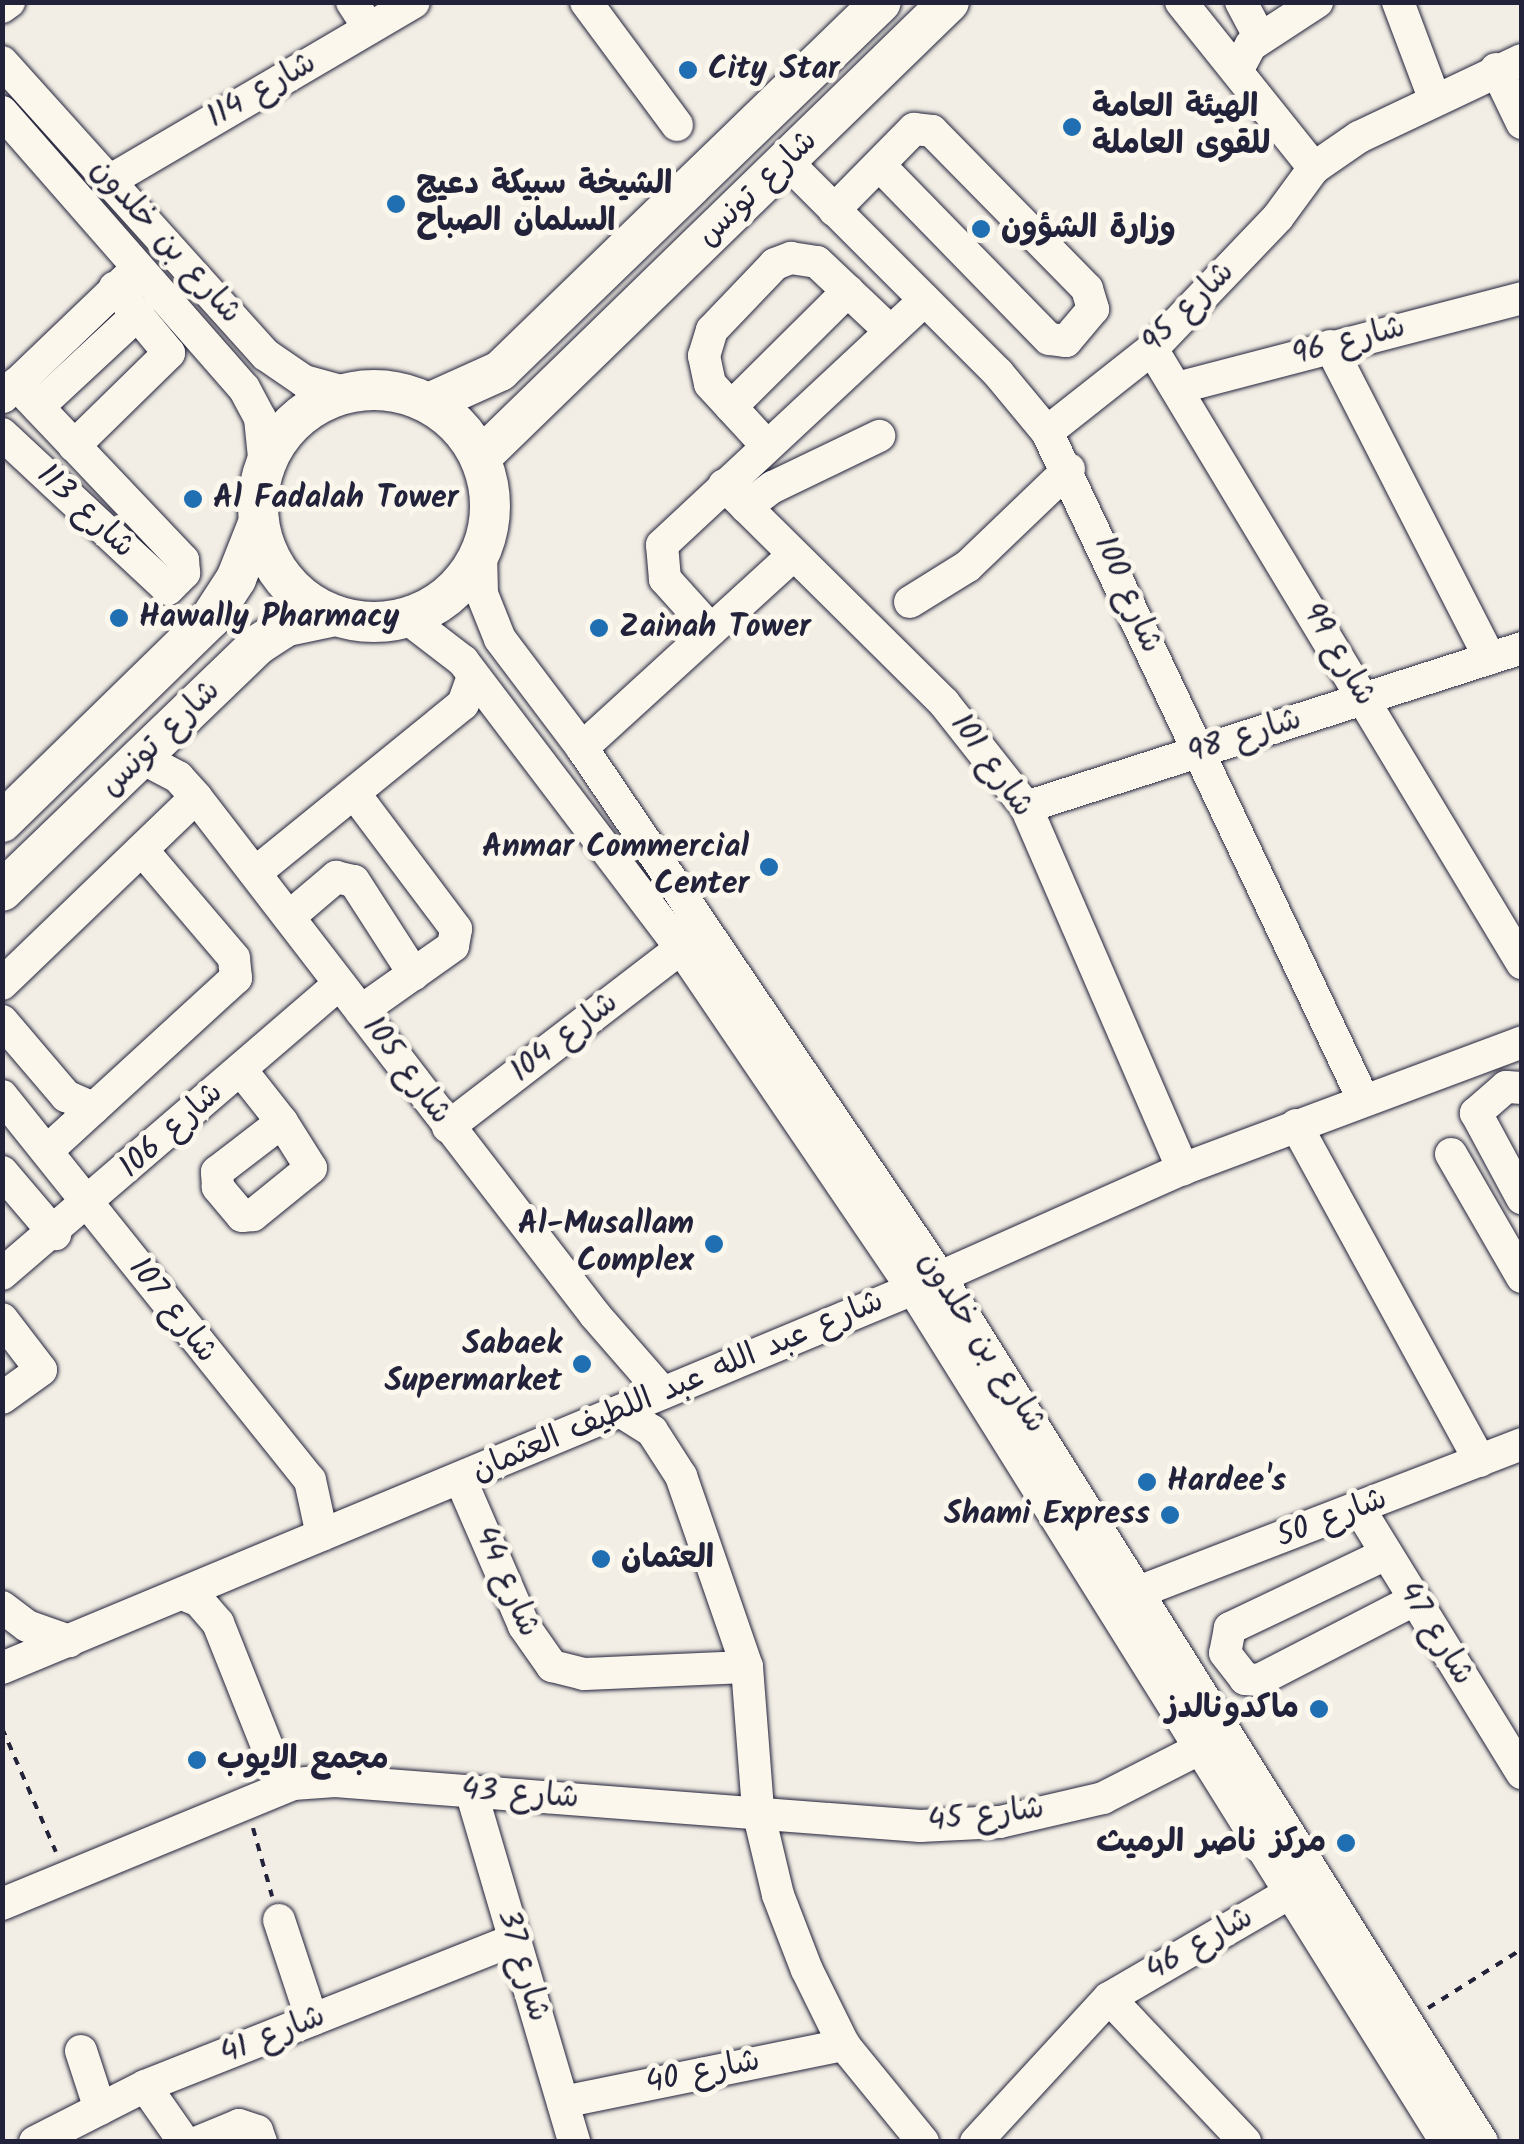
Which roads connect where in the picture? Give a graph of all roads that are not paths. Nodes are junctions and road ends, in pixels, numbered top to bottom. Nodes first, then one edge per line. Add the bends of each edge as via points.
1 (9, 2) edge
2 (414, 2) edge
3 (586, 2) edge
4 (881, 2) edge
5 (950, 2) edge
6 (1181, 2) edge
7 (1241, 2) edge
8 (1398, 2) edge
9 (2, 7) edge
10 (1296, 8) edge
11 (361, 15) edge
12 (1260, 37) junction
13 (2, 62) edge
14 (1509, 65) edge
15 (1236, 72) junction
16 (1434, 98) junction
17 (2, 112) edge
18 (1522, 123) edge
19 (677, 125) dead end
20 (788, 163) junction
21 (880, 164) junction
22 (1314, 168) junction
23 (110, 180) junction
24 (834, 210) junction
25 (605, 266) junction
26 (902, 276) junction
27 (126, 278) junction
28 (1522, 298) edge
29 (925, 300) junction
30 (869, 311) junction
31 (629, 312) junction
32 (138, 314) junction
33 (1330, 346) junction
34 (1152, 349) junction
35 (1177, 388) junction
36 (348, 393) junction
37 (19, 396) edge
38 (429, 403) junction
39 (731, 407) junction
40 (1047, 432) junction
41 (2, 434) edge
42 (879, 436) dead end
43 (74, 446) junction
44 (766, 446) junction
45 (480, 458) junction
46 (265, 467) junction
47 (1069, 469) junction
48 (735, 496) junction
49 (259, 522) junction
50 (481, 553) junction
51 (792, 555) junction
52 (910, 602) dead end
53 (335, 616) junction
54 (407, 618) junction
55 (711, 630) junction
56 (185, 642) junction
57 (1522, 648) edge
58 (1490, 658) junction
59 (473, 676) junction
60 (1364, 698) junction
61 (199, 702) junction
62 (582, 748) junction
63 (1198, 753) junction
64 (142, 758) junction
65 (354, 793) junction
66 (196, 797) junction
67 (1026, 807) junction
68 (2, 822) edge
69 (142, 850) junction
70 (255, 873) junction
71 (2, 891) edge
72 (289, 917) junction
73 (681, 948) junction
74 (1522, 963) edge
75 (414, 974) junction
76 (2, 984) edge
77 (339, 984) junction
78 (361, 1011) junction
79 (2, 1021) edge
80 (1521, 1042) edge
81 (240, 1070) junction
82 (1522, 1088) edge
83 (2, 1096) edge
84 (1362, 1099) junction
85 (93, 1108) junction
86 (282, 1122) dead end
87 (1296, 1125) junction
88 (448, 1127) junction
89 (48, 1150) junction
90 (1451, 1154) dead end
91 (1183, 1168) junction
92 (2, 1172) edge
93 (1522, 1198) edge
94 (88, 1205) junction
95 (55, 1234) junction
96 (1517, 1259) edge
97 (4, 1271) edge
98 (927, 1283) junction
99 (2, 1320) edge
100 (664, 1393) junction
101 (2, 1398) edge
102 (620, 1412) junction
103 (1522, 1444) edge
104 (1480, 1461) junction
105 (460, 1478) junction
106 (1360, 1510) junction
107 (322, 1536) junction
108 (1386, 1554) junction
109 (1141, 1592) junction
110 (182, 1594) junction
111 (1414, 1600) junction
112 (2, 1607) edge
113 (68, 1641) junction
114 (747, 1667) junction
115 (2, 1668) edge
116 (1201, 1748) junction
117 (1518, 1760) edge
118 (282, 1786) junction
119 (471, 1791) junction
120 (758, 1811) junction
121 (1291, 1892) junction
122 (2, 1904) edge
123 (278, 1920) road end
124 (514, 1940) junction
125 (1109, 1998) junction
126 (312, 2020) junction
127 (844, 2044) junction
128 (80, 2051) dead end
129 (145, 2086) junction
130 (563, 2102) junction
131 (100, 2108) junction
132 (36, 2142) edge
133 (184, 2142) edge
134 (198, 2142) edge
135 (261, 2142) edge
136 (574, 2142) edge
137 (923, 2142) edge
138 (976, 2142) edge
139 (1245, 2142) edge
140 (1446, 2142) edge
141 (1482, 2142) edge

1 - 9 street
2 - 11 street, شارع 114
3 - 19 street
4 - 25 main road, شارع تونس
5 - 20 main road, شارع تونس
6 - 15 street
7 - 12 street
8 - 16 street
10 - 12 street
11 - 23 street, شارع 114
12 - 15 street
13 - 23 street, شارع بن خلدون
14 - 16 street, شارع 95
14 - 18 street
15 - 22 street
16 - 22 street, شارع 95
17 - 27 street, شارع بن خلدون
20 - 24 street, شارع 100
20 - 31 main road, شارع تونس
21 - 21 street via 914,129 932,132 1087,290 1093,309 1066,340 1048,339
21 - 24 street
22 - 34 street, شارع 95 via 1278,217
23 - 36 street, شارع بن خلدون via 266,355 304,381
24 - 26 street, شارع 100
25 - 31 main road via 590,290 596,308 614,316
25 - 38 main road, شارع تونس via 500,372
26 - 29 street, شارع 100
26 - 30 street
27 - 32 street
27 - 37 street
27 - 46 street, شارع بن خلدون via 251,398
28 - 33 street, شارع 96
29 - 30 street
29 - 40 street, شارع 100
30 - 39 street
30 - 39 street via 817,262 791,258 775,264 707,342 705,376
30 - 44 street
31 - 45 main road, شارع تونس
32 - 37 street
32 - 43 street via 168,344 168,357
33 - 35 street, شارع 96
33 - 58 street
34 - 35 street, شارع 99
34 - 40 street, شارع 95
35 - 60 street, شارع 99
36 - 38 main road via 390,391
36 - 46 main road via 297,420
37 - 43 street
38 - 45 main road via 458,426
39 - 44 street
40 - 47 street, شارع 100
41 - 43 street, شارع 113 via 168,589 186,563
42 - 48 street via 773,486
44 - 48 street
45 - 50 main road via 490,506
46 - 49 main road
47 - 52 street via 968,566
47 - 63 street, شارع 100
48 - 51 street, شارع 101
48 - 55 street via 667,538 659,555 664,579
49 - 53 main road via 284,580
49 - 56 main road, شارع تونس via 225,598
50 - 54 main road via 456,590
50 - 62 street, شارع بن خلدون via 482,594 500,638
51 - 55 street
51 - 67 street, شارع 101 via 944,703
53 - 54 main road via 378,623
53 - 61 main road, شارع تونس via 272,634
54 - 59 street, شارع بن خلدون via 444,642
55 - 62 street
56 - 61 main road via 202,642 218,660
56 - 68 main road, شارع تونس
57 - 58 street, شارع 98
58 - 60 street, شارع 98
59 - 65 street via 462,704
59 - 73 street, شارع بن خلدون
60 - 63 street, شارع 98
60 - 74 street, شارع 99
61 - 64 main road, شارع تونس
62 - 98 street, شارع بن خلدون
63 - 67 street, شارع 98
63 - 84 street, شارع 100
64 - 66 street, شارع 105
64 - 71 main road, شارع تونس
65 - 70 street
65 - 75 street via 456,929 453,946
66 - 69 street
66 - 70 street, شارع 105
67 - 91 street, شارع 101
69 - 76 street
69 - 85 street via 238,968 236,978
70 - 72 street, شارع 105
72 - 75 street via 336,876 354,881
72 - 77 street, شارع 105
73 - 88 street, شارع 104
73 - 98 street, شارع بن خلدون
75 - 78 street
77 - 78 street, شارع 105
77 - 81 street, شارع 106
78 - 88 street, شارع 105
79 - 85 street via 66,1096
80 - 84 street, شارع عبد الله عبد اللطيف العثمان
81 - 86 street
81 - 94 street, شارع 106
82 - 93 street via 1506,1088 1481,1103 1476,1114
83 - 89 street, شارع 107
84 - 87 street, شارع عبد الله عبد اللطيف العثمان
85 - 89 street
87 - 91 street, شارع عبد الله عبد اللطيف العثمان
87 - 104 street
88 - 100 street, شارع 105
89 - 94 street, شارع 107
90 - 96 street
91 - 98 street, شارع عبد الله عبد اللطيف العثمان
92 - 95 street
94 - 95 street, شارع 106
94 - 107 street, شارع 107 via 310,1480
95 - 97 street, شارع 106
98 - 100 street, شارع عبد الله عبد اللطيف العثمان
98 - 109 street, شارع بن خلدون
98 - 116 street, شارع بن خلدون
99 - 101 street via 41,1370
100 - 102 street, شارع عبد الله عبد اللطيف العثمان
102 - 105 street, شارع عبد الله عبد اللطيف العثمان
102 - 114 street via 652,1431 681,1476
103 - 104 street, شارع 50
104 - 106 street, شارع 50
105 - 107 street, شارع عبد الله عبد اللطيف العثمان
105 - 114 street, شارع 44 via 524,1626 552,1666 572,1674
106 - 108 street, شارع 47
106 - 109 street, شارع 50
107 - 110 street, شارع عبد الله عبد اللطيف العثمان
108 - 111 street, شارع 47
108 - 111 street via 1230,1628 1225,1653 1245,1679 1259,1680
109 - 141 street, شارع بن خلدون
110 - 113 street, شارع عبد الله عبد اللطيف العثمان
110 - 118 street via 210,1610
111 - 117 street, شارع 47
112 - 113 street
113 - 115 street, شارع عبد الله عبد اللطيف العثمان
114 - 120 street
116 - 120 street, شارع 45 via 1103,1798 1000,1822 920,1826
116 - 121 street, شارع بن خلدون
118 - 119 street, شارع 43 via 334,1782
118 - 122 street, شارع 43
119 - 120 street, شارع 43
119 - 124 street, شارع 37
120 - 127 street via 778,1894
121 - 125 street, شارع 46
121 - 140 street, شارع بن خلدون
123 - 126 street
124 - 126 street, شارع 41
124 - 130 street, شارع 37
125 - 138 street, شارع 46
125 - 139 street, شارع 46
126 - 129 street, شارع 41
127 - 130 street, شارع 40
127 - 137 street
128 - 131 street
129 - 131 street, شارع 41
129 - 133 street
130 - 136 street, شارع 37
131 - 132 street, شارع 41
134 - 135 street via 239,2125 257,2130

